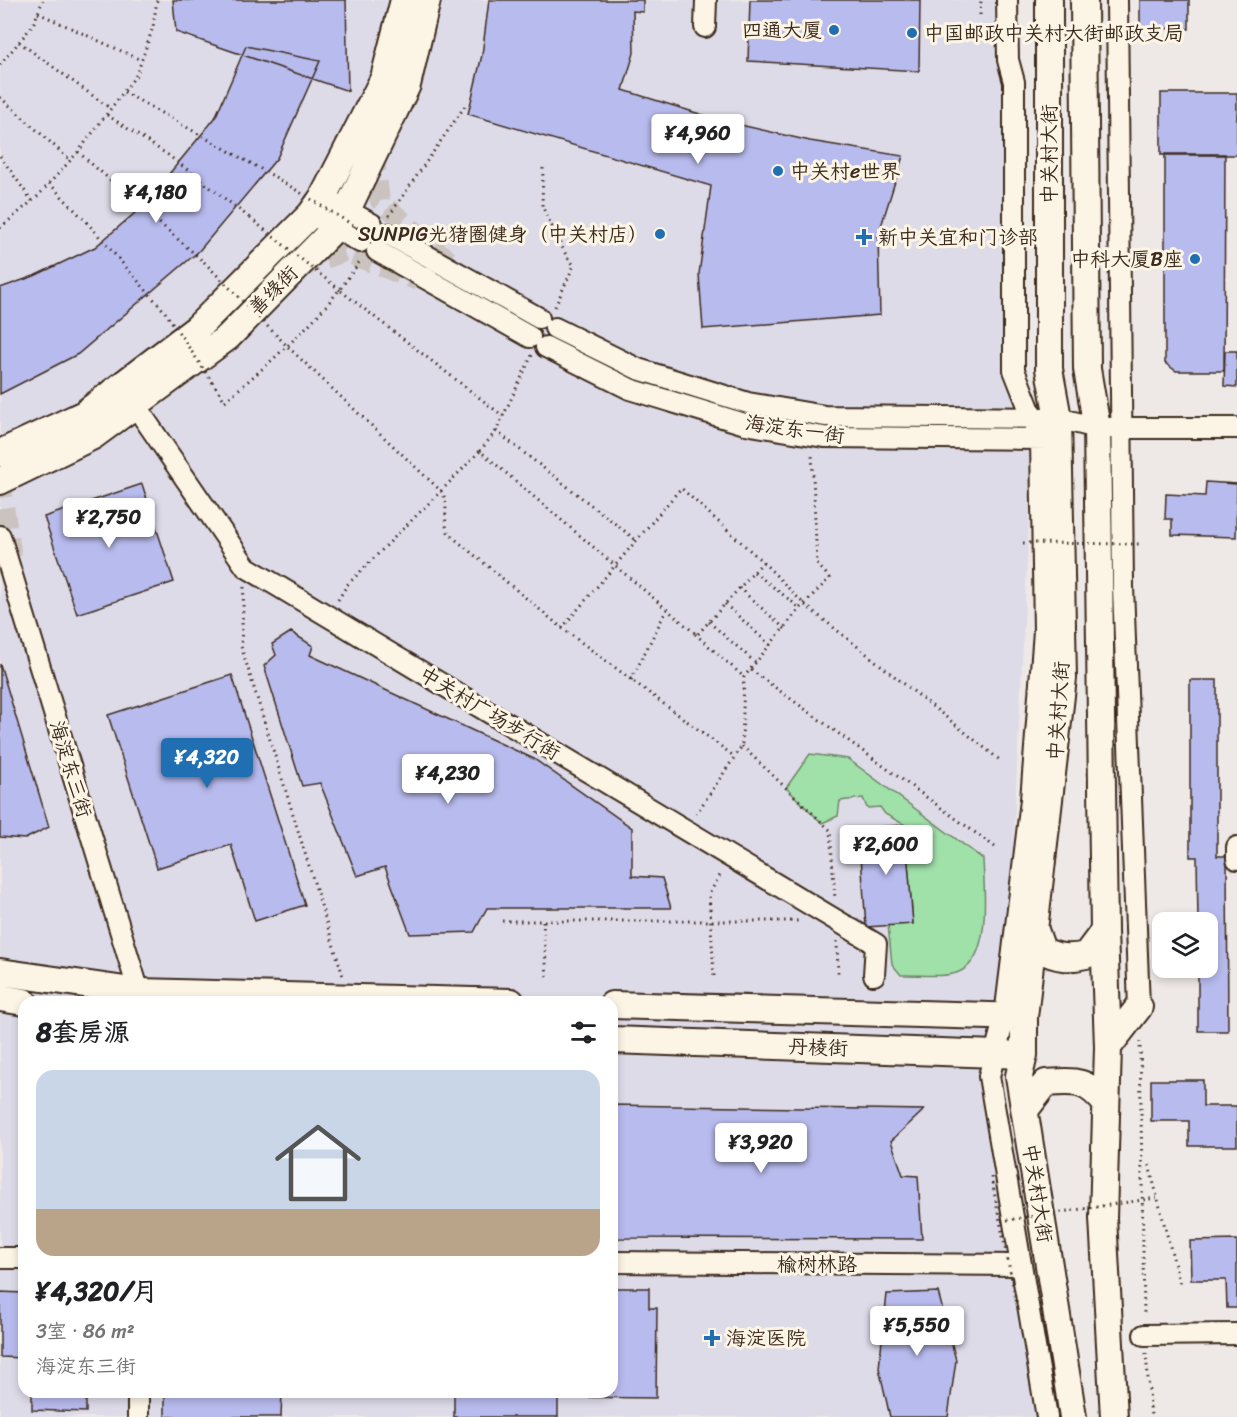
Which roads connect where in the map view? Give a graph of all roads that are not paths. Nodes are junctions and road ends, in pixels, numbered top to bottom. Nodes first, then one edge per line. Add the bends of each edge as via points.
1 (404, 0) edge
2 (427, 0) edge
3 (706, 0) edge
4 (1007, 0) edge
5 (1049, 0) edge
6 (1084, 0) edge
7 (1117, 0) edge
8 (705, 27) dead end
9 (317, 206) junction
10 (341, 218) junction
11 (374, 238) junction
12 (135, 405) junction
13 (1109, 428) junction
14 (1237, 428) edge
15 (1047, 429) junction
16 (0, 453) tunnel mouth
17 (0, 481) tunnel mouth
18 (0, 536) edge
19 (1237, 847) edge
20 (1237, 859) edge
21 (1035, 930) junction
22 (1104, 930) junction
23 (0, 972) edge
24 (874, 975) dead end
25 (134, 996) edge
26 (140, 996) edge
27 (0, 998) edge
28 (18, 1001) edge
29 (618, 1005) edge
30 (1139, 1007) joint
31 (1014, 1016) junction
32 (618, 1040) edge
33 (1108, 1047) junction
34 (996, 1052) junction
35 (1024, 1055) junction
36 (1106, 1104) junction
37 (1025, 1110) junction
38 (0, 1258) edge
39 (18, 1258) edge
40 (618, 1262) edge
41 (1021, 1266) junction
42 (1237, 1334) edge
43 (1144, 1335) dead end
44 (138, 1398) edge
45 (138, 1417) edge
46 (1047, 1417) edge
47 (1073, 1417) edge
48 (1114, 1417) edge

1 - 9 main road, 善缘街 via 384,78
2 - 10 main road, 善缘街 via 407,85
3 - 8 street
4 - 15 street via 1008,60 1014,82 1014,370
5 - 15 main road, 中关村大街
6 - 13 main road, 中关村大街 via 1087,369
7 - 13 street, 中关村大街
9 - 10 street, 海淀东一街
9 - 16 main road, 善缘街 via 198,328 84,414
10 - 11 street, 海淀东一街
10 - 12 main road, 善缘街 via 228,336
11 - 15 street, 海淀东一街 via 638,369 748,403 825,416
11 - 15 street, 海淀东一街 via 538,342 630,389 745,424 812,435
12 - 17 main road, 善缘街 via 93,436
12 - 24 street, 中关村广场步行街 via 246,567 876,944
13 - 14 street
13 - 15 street
13 - 22 main road, 中关村大街
13 - 30 street, 中关村大街 via 1123,587
15 - 21 main road, 中关村大街 via 1063,678
15 - 31 street, 中关村大街 via 1044,631
18 - 26 street, 海淀东三街
19 - 20 street
21 - 22 main road via 1041,950 1055,957 1072,958 1086,955
21 - 31 main road, 中关村大街
22 - 33 main road, 中关村大街
23 - 25 main road
27 - 28 main road
29 - 31 main road, 丹棱街
30 - 33 main road
31 - 34 street, 中关村大街
31 - 35 main road, 中关村大街
32 - 34 main road, 丹棱街
33 - 36 main road, 中关村大街
34 - 35 main road, 丹棱街
34 - 41 street, 中关村大街 via 989,1076
35 - 37 main road, 中关村大街 via 1019,1076
36 - 37 main road via 1097,1092 1077,1081 1046,1083
36 - 48 main road, 中关村大街 via 1103,1218
37 - 47 main road, 中关村大街
38 - 39 street
40 - 41 street, 榆树林路
41 - 46 street, 中关村大街
42 - 43 street
44 - 45 street

